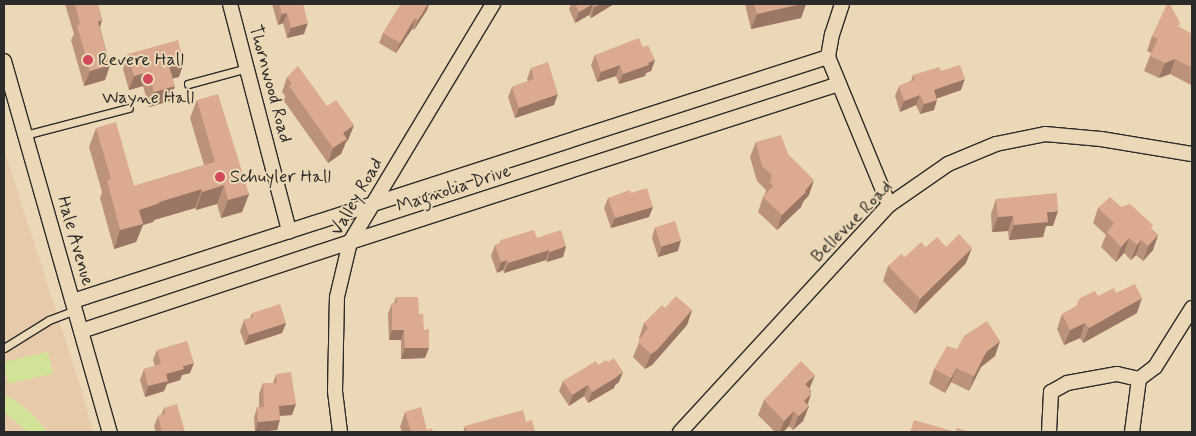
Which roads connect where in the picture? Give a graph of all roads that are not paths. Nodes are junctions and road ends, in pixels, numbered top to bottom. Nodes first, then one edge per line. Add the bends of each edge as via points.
1 (230, 4) edge
2 (492, 4) edge
3 (842, 4) edge
4 (828, 58) junction
5 (4, 63) edge
6 (247, 68) junction
7 (188, 84) dead end
8 (839, 84) junction
9 (129, 108) dead end
10 (25, 135) junction
11 (1192, 154) edge
12 (374, 203) junction
13 (889, 205) junction
14 (289, 231) junction
15 (350, 242) junction
16 (74, 305) junction
17 (1192, 308) edge
18 (81, 331) junction
19 (4, 348) edge
20 (1138, 380) junction
21 (110, 432) edge
22 (340, 432) edge
23 (680, 432) edge
24 (1049, 432) edge
25 (1132, 432) edge

1 - 6 street, Thornwood Road
2 - 12 street, Valley Road
3 - 4 street
4 - 8 street
4 - 12 street, Magnolia Drive
5 - 10 street, Hale Avenue
6 - 7 lane
6 - 14 street, Thornwood Road
8 - 13 street
8 - 15 street, Magnolia Drive
9 - 10 lane
10 - 16 street, Hale Avenue
11 - 13 street, Bellevue Road via 1101,139 1046,134 996,144 948,164
12 - 14 street, Magnolia Drive
12 - 15 street, Valley Road
13 - 23 street, Bellevue Road
14 - 16 street, Magnolia Drive
15 - 18 street, Magnolia Drive
15 - 22 street, Valley Road via 337,296 335,392
16 - 18 street, Hale Avenue
16 - 19 lane
17 - 20 street via 1155,368
18 - 21 street, Hale Avenue
20 - 24 street via 1117,374 1067,383 1051,392
20 - 25 street

